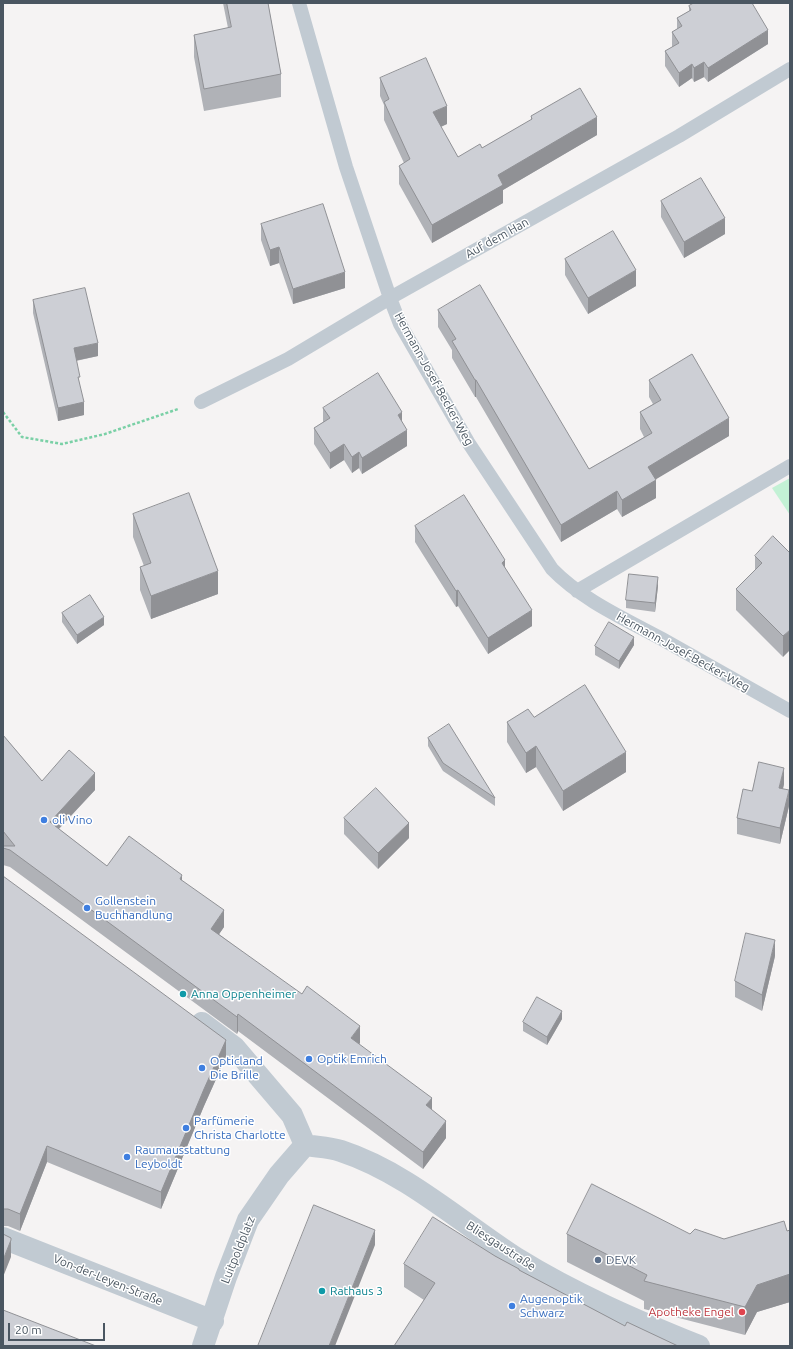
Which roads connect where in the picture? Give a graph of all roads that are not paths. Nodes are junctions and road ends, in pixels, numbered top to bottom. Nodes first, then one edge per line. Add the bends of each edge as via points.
1 (299, 3) edge
2 (790, 69) edge
3 (390, 298) junction
4 (201, 402) road end
5 (790, 466) edge
6 (578, 591) junction
7 (790, 711) edge
8 (189, 1014) edge
9 (305, 1145) junction
10 (3, 1238) edge
11 (212, 1321) junction
12 (203, 1346) edge
13 (699, 1346) edge

1 - 3 lane, Hermann-Josef-Becker-Weg via 346,167
2 - 3 lane, Auf dem Han via 679,136
3 - 4 lane, Auf dem Han via 288,359
3 - 6 lane, Hermann-Josef-Becker-Weg via 400,324 468,442 552,569 564,582
5 - 6 lane
6 - 7 lane, Hermann-Josef-Becker-Weg via 609,611
8 - 9 street via 234,1047 292,1115
9 - 11 street, Luitpoldplatz via 279,1175 248,1220
9 - 13 street, Bliesgaustraße via 340,1150 392,1173 517,1258 561,1283 622,1314
10 - 11 street, Von-der-Leyen-Straße
11 - 12 street, Luitpoldplatz

